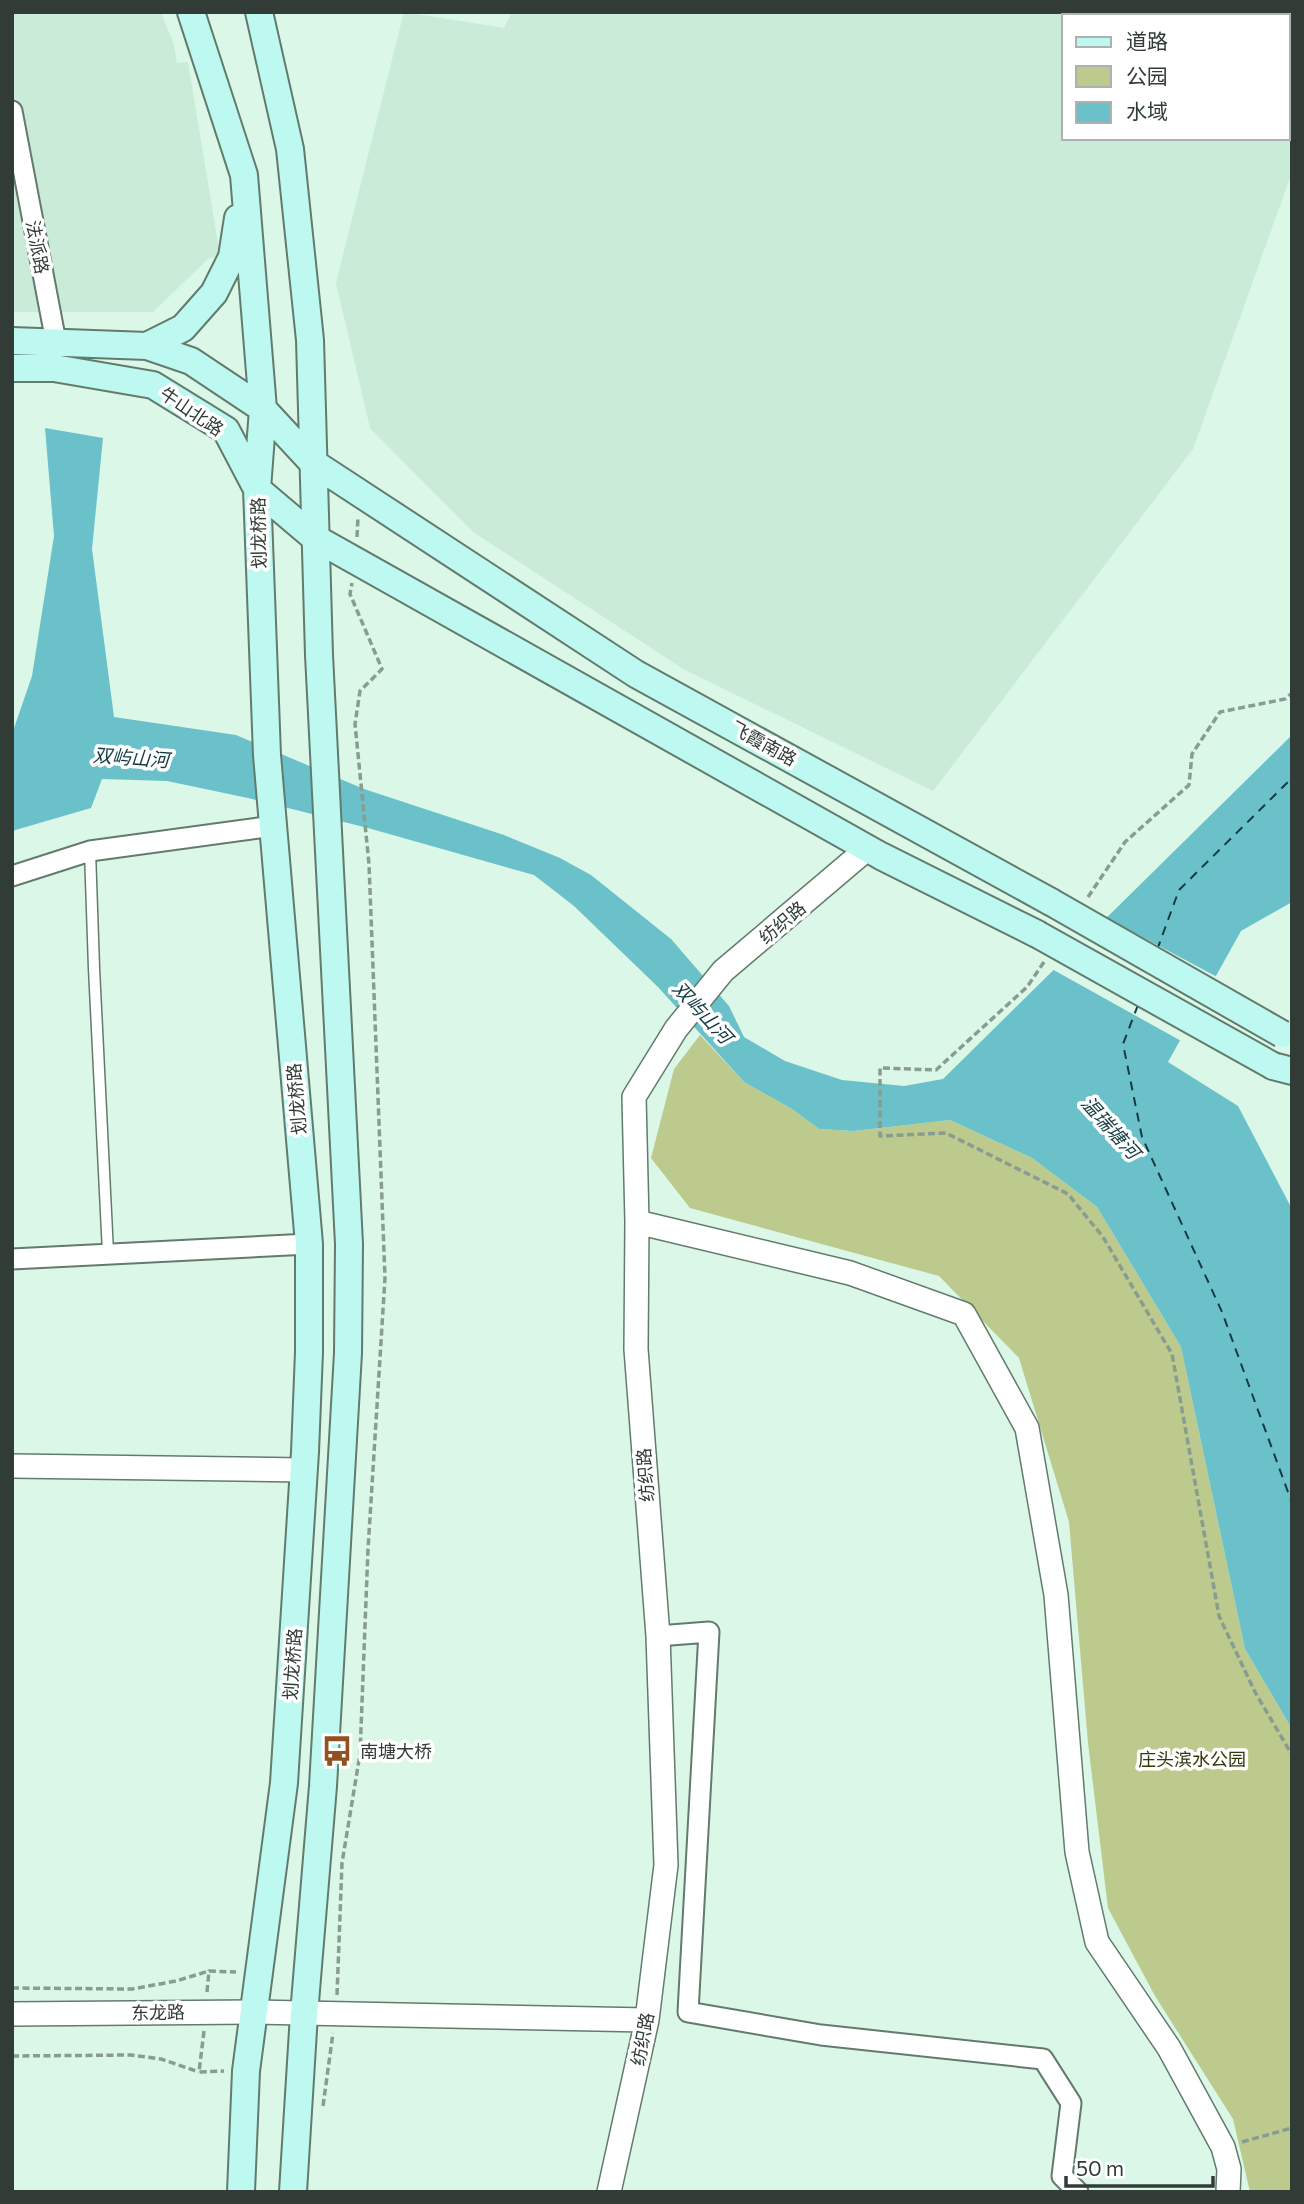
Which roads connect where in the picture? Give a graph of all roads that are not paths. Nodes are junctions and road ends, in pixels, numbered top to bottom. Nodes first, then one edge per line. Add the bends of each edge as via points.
1 (191, 12) edge
2 (259, 12) edge
3 (12, 111) edge
4 (244, 175) junction
5 (12, 341) edge
6 (56, 342) junction
7 (147, 346) junction
8 (12, 368) edge
9 (263, 409) junction
10 (312, 462) junction
11 (257, 489) junction
12 (314, 538) junction
13 (273, 826) junction
14 (869, 848) junction
15 (90, 851) junction
16 (12, 876) edge
17 (1287, 1035) edge
18 (1282, 1068) edge
19 (638, 1222) junction
20 (309, 1244) junction
21 (108, 1253) junction
22 (12, 1258) edge
23 (12, 1466) edge
24 (304, 1470) junction
25 (657, 1636) junction
26 (253, 2012) junction
27 (12, 2014) edge
28 (304, 2014) junction
29 (647, 2020) junction
30 (241, 2192) edge
31 (293, 2192) edge
32 (609, 2192) edge
33 (1078, 2192) edge
34 (1228, 2192) edge

1 - 4 main road, 划龙桥路
2 - 10 main road via 290,149 310,340
3 - 6 street, 法派路
4 - 7 main road via 232,257 214,293 183,328
4 - 9 main road, 划龙桥路
5 - 6 main road
6 - 7 main road
7 - 9 main road via 191,361
8 - 11 main road, 牛山北路 via 54,368 153,385 226,430
9 - 10 main road, 飞霞南路
9 - 11 main road, 划龙桥路
10 - 12 main road
10 - 17 main road, 飞霞南路, bridge via 636,674
11 - 12 main road
11 - 13 main road, 划龙桥路
12 - 14 main road
12 - 28 main road via 348,1230 348,1353 323,1786
13 - 15 street
13 - 20 main road, 划龙桥路
14 - 18 main road, bridge
14 - 19 street, 纺织路 via 723,971 676,1029 634,1097
15 - 16 street
15 - 21 lane
19 - 25 street, 纺织路 via 636,1349
19 - 34 street via 850,1273 964,1314 1027,1428 1056,1595 1077,1852 1097,1942 1169,2048 1223,2147 1229,2169
20 - 21 street
20 - 24 main road, 划龙桥路
21 - 22 street
23 - 24 street
24 - 26 main road, 划龙桥路 via 284,1783
25 - 29 street, 纺织路 via 666,1865
25 - 33 street via 709,1632 688,2012 821,2035 1043,2059 1071,2103 1062,2176
26 - 27 street, 东龙路
26 - 28 street, 东龙路
26 - 30 main road, 划龙桥路
28 - 29 street, 东龙路
28 - 31 main road
29 - 32 street, 纺织路

